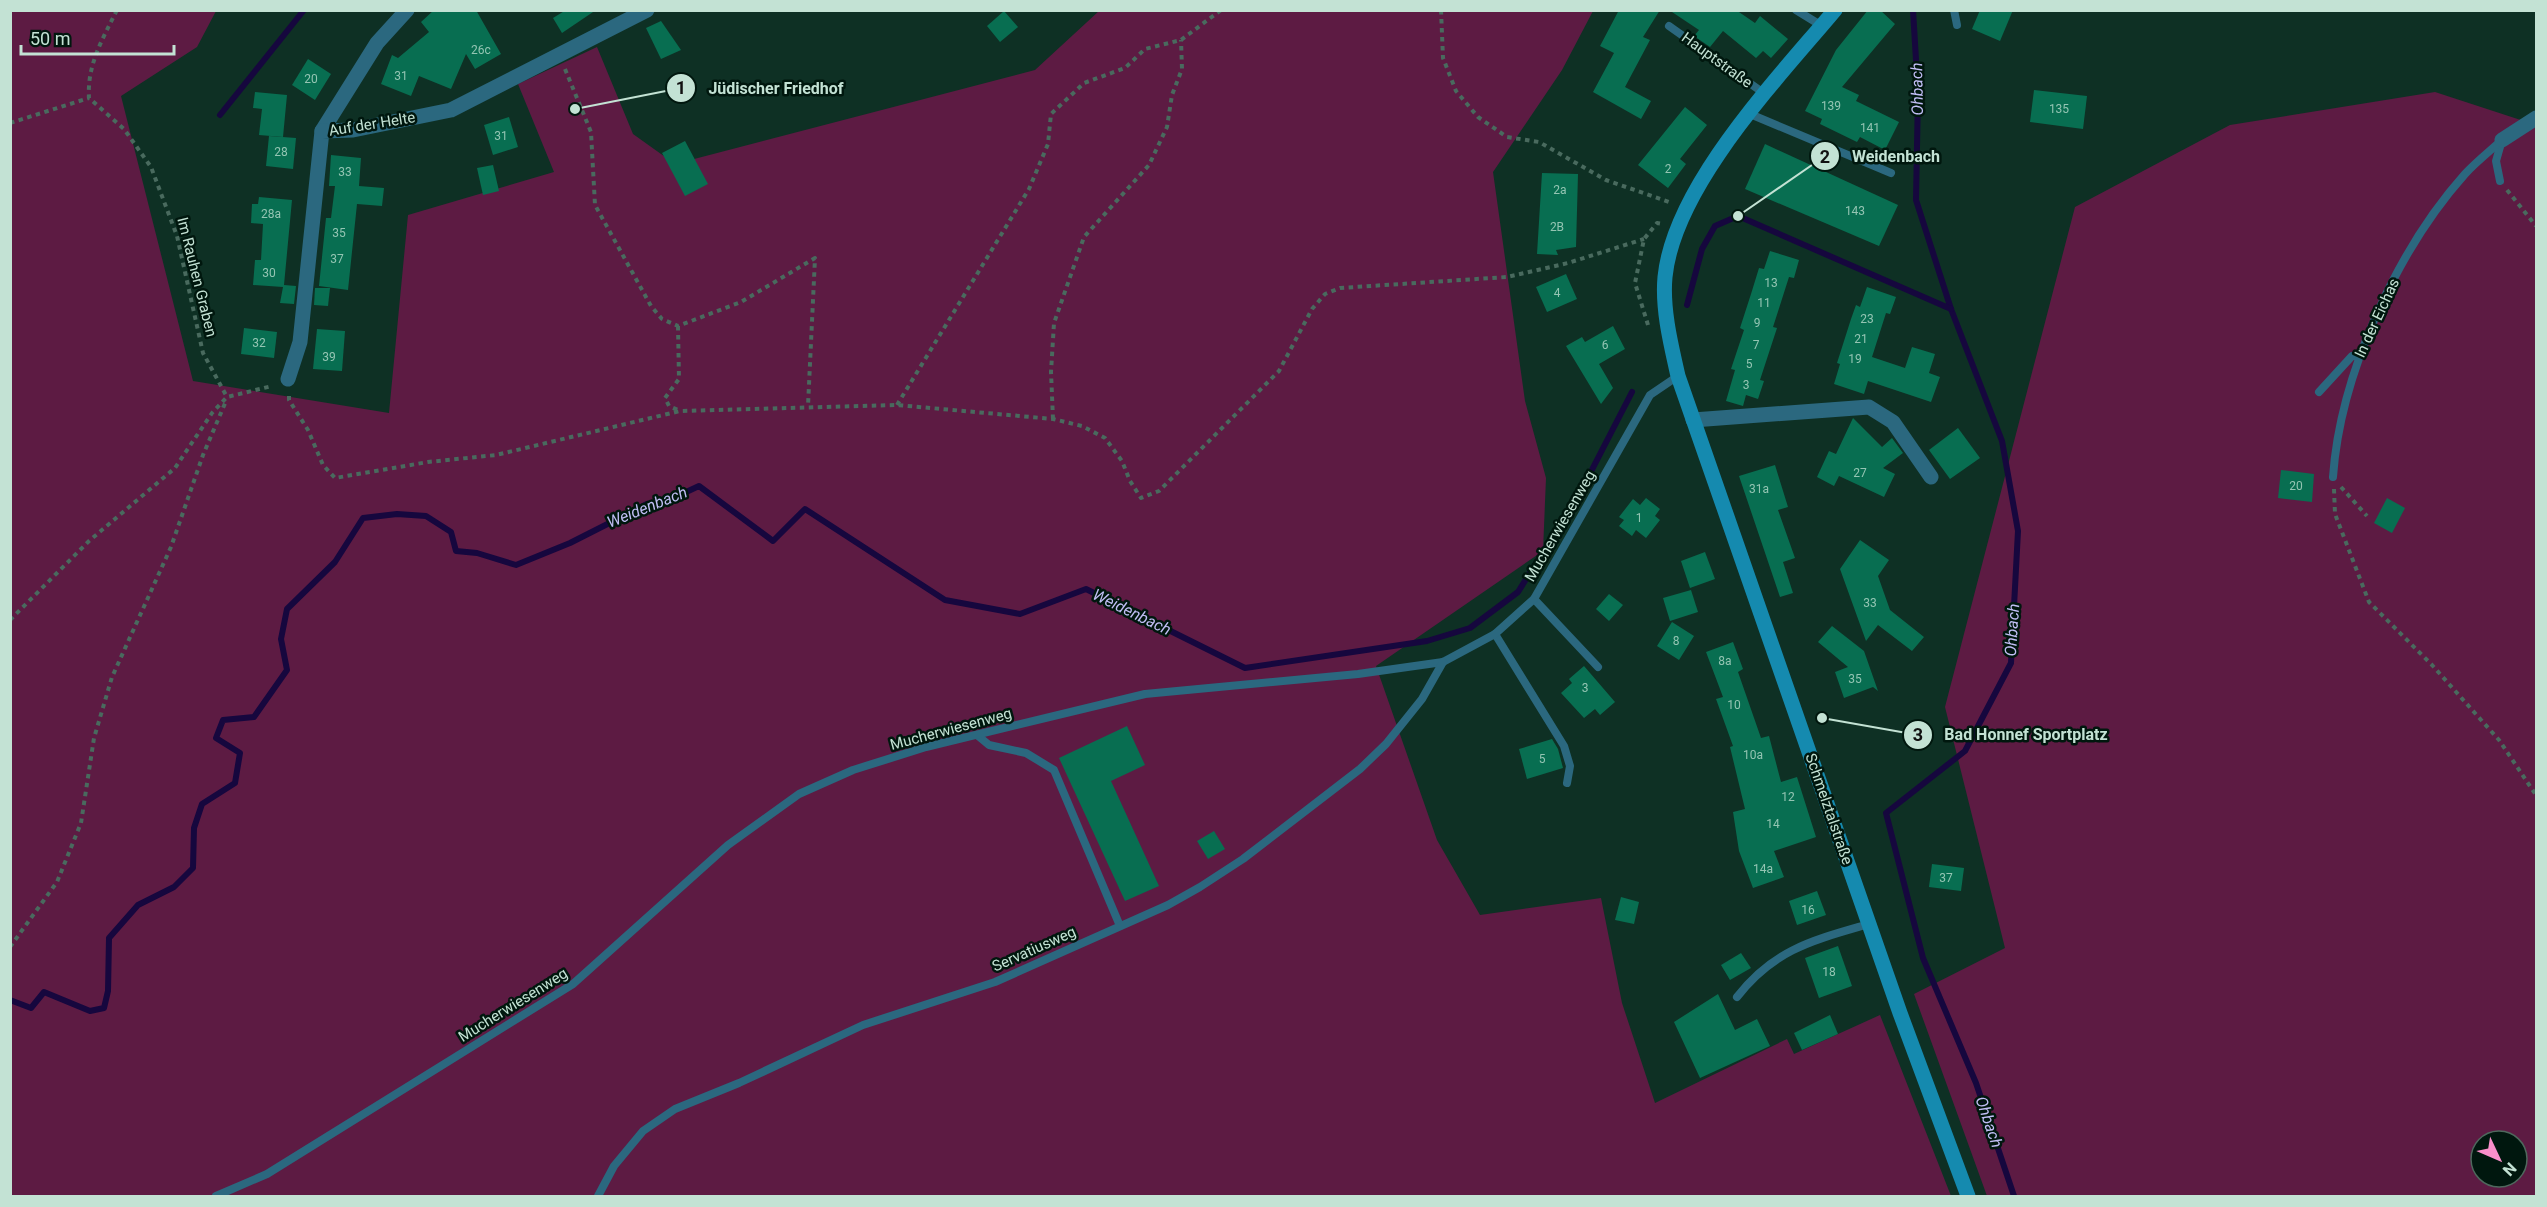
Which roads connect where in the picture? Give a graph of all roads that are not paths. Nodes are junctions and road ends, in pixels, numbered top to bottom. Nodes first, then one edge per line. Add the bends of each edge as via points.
1 (407, 10) edge
2 (646, 10) edge
3 (1797, 10) edge
4 (1835, 10) edge
5 (1954, 10) edge
6 (1957, 25) dead end
7 (1669, 26) dead end
8 (1822, 26) junction
9 (1765, 94) junction
10 (1750, 114) junction
11 (2536, 118) edge
12 (322, 131) junction
13 (2502, 140) junction
14 (1711, 167) joint
15 (1891, 172) dead end
16 (2500, 181) road end
17 (2359, 356) junction
18 (1678, 376) junction
19 (288, 379) road end
20 (2319, 392) dead end
21 (1694, 420) junction
22 (1931, 477) dead end
23 (2333, 477) road end
24 (1534, 599) junction
25 (1495, 634) junction
26 (1443, 662) junction
27 (1598, 667) dead end
28 (978, 735) junction
29 (1567, 783) dead end
30 (1869, 924) junction
31 (1120, 926) junction
32 (1737, 997) dead end
33 (216, 1197) edge
34 (598, 1197) edge
35 (1968, 1197) edge

1 - 12 street via 377,43
2 - 12 street, Auf der Helte via 451,110 353,130
3 - 8 lane
4 - 8 main road, Hauptstraße
5 - 6 lane
7 - 9 lane, Hauptstraße
8 - 9 main road, Hauptstraße
9 - 10 main road, Hauptstraße
10 - 14 main road, Hauptstraße
10 - 15 lane
11 - 13 street, In der Eichas
12 - 19 street, Auf der Helte via 300,342
13 - 16 lane via 2496,160
13 - 17 lane, In der Eichas via 2465,174 2404,261
14 - 18 main road, Schmelztalstraße via 1686,208 1665,277 1669,335
17 - 20 lane via 2352,356
17 - 23 lane, In der Eichas via 2335,446
18 - 21 main road, Schmelztalstraße
18 - 24 lane, Mucherwiesenweg via 1650,395
21 - 22 street via 1869,407 1893,422
21 - 30 main road, Schmelztalstraße
24 - 25 lane, Mucherwiesenweg
24 - 27 lane
25 - 26 lane, Mucherwiesenweg
25 - 29 lane via 1564,747 1570,766
26 - 28 lane, Mucherwiesenweg via 1145,694
26 - 31 lane, Servatiusweg via 1422,699 1360,769 1209,882
28 - 31 lane via 988,745 1026,753 1054,770
28 - 33 lane, Mucherwiesenweg via 853,770 799,794 728,845 573,984 267,1174
30 - 32 lane via 1788,951 1760,971
30 - 35 main road, Schmelztalstraße
31 - 34 lane, Servatiusweg via 995,982 863,1024 675,1109 643,1131 614,1166

